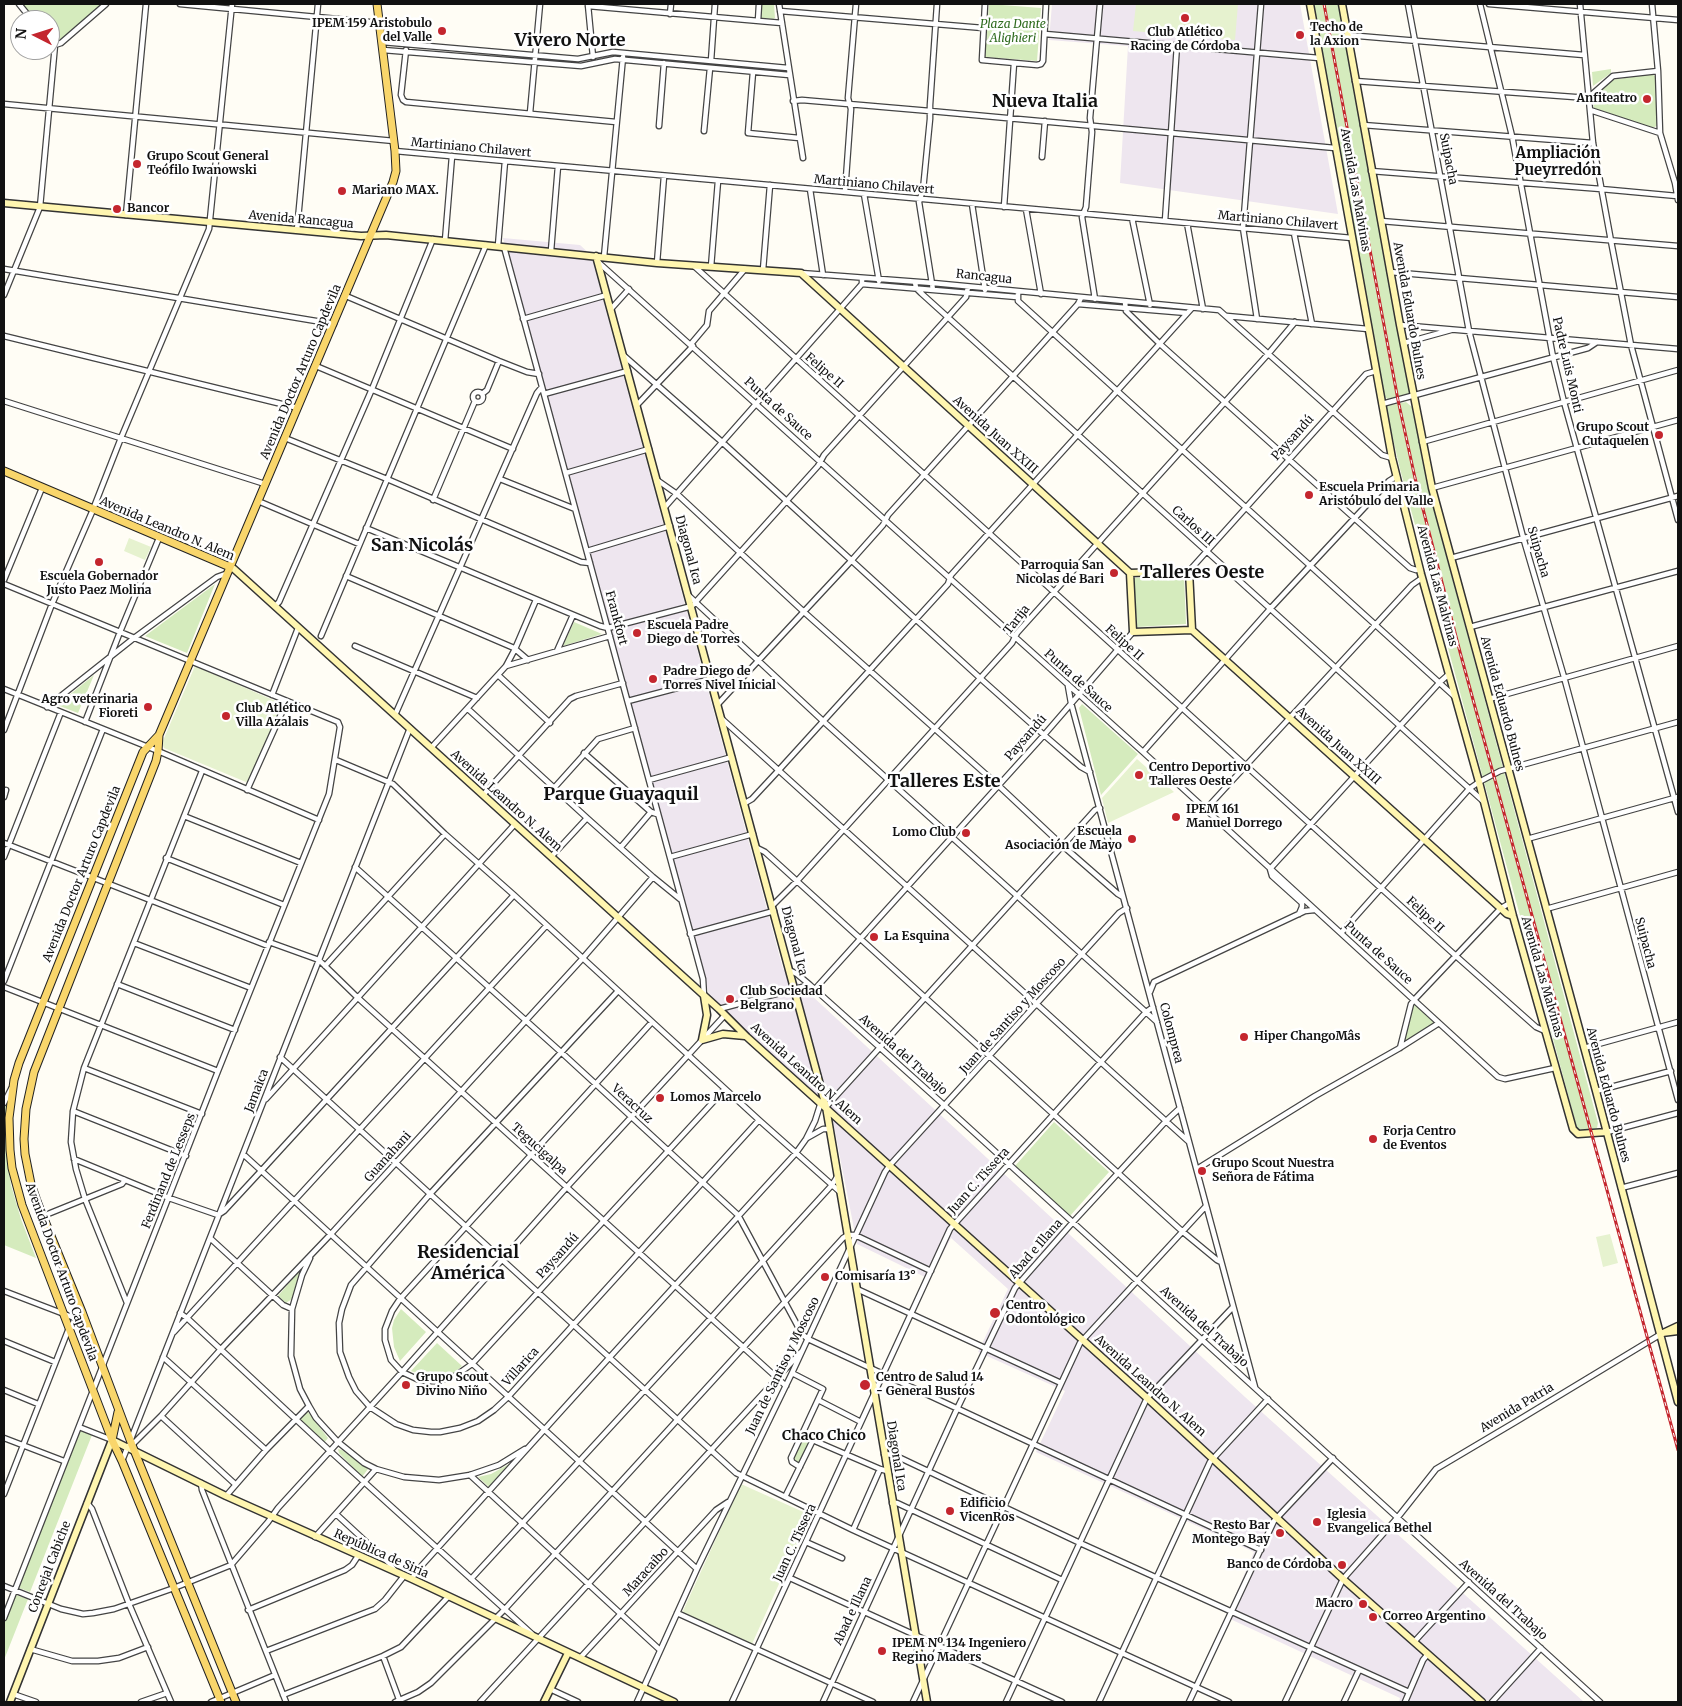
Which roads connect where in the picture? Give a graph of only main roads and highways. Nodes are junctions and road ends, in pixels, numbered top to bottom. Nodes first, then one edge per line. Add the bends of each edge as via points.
1 (377, 4) edge
2 (1310, 4) edge
3 (1342, 4) edge
4 (4, 203) edge
5 (371, 236) junction
6 (597, 259) junction
7 (801, 273) joint
8 (4, 471) edge
9 (229, 570) junction
10 (1130, 573) junction
11 (1192, 630) junction
12 (158, 735) junction
13 (1513, 916) junction
14 (704, 996) junction
15 (747, 1037) junction
16 (824, 1104) junction
17 (1607, 1132) junction
18 (1678, 1326) edge
19 (1678, 1331) edge
20 (1661, 1334) junction
21 (1678, 1401) edge
22 (119, 1409) junction
23 (112, 1440) junction
24 (131, 1446) junction
25 (568, 1653) junction
26 (220, 1700) edge
27 (10, 1702) edge
28 (236, 1702) edge
29 (544, 1702) edge
30 (674, 1702) edge
31 (927, 1702) edge
32 (1482, 1702) edge

1 - 5 main road, Avenida Doctor Arturo Capdevila via 394,140 395,176
2 - 13 main road, Avenida Las Malvinas via 1396,476
3 - 17 main road, Avenida Eduardo Bulnes via 1432,488
4 - 5 main road, Avenida Rancagua
5 - 6 main road, Avenida Rancagua via 386,234 445,240
5 - 9 main road, Avenida Doctor Arturo Capdevila
6 - 7 main road, Rancagua
6 - 16 main road, Diagonal Ica via 689,596 694,604
7 - 10 main road, Avenida Juan XXIII
8 - 9 main road, Avenida Leandro N. Alem
9 - 12 main road, Avenida Doctor Arturo Capdevila
9 - 14 main road, Avenida Leandro N. Alem via 234,569
10 - 11 main road via 1189,571
10 - 11 main road via 1133,632
11 - 13 main road, Avenida Juan XXIII
12 - 22 main road, Avenida Doctor Arturo Capdevila via 158,751 34,1072 25,1122 28,1171
12 - 23 main road, Avenida Doctor Arturo Capdevila via 146,747 19,1063 9,1132 12,1168 22,1206
13 - 17 main road, Avenida Las Malvinas via 1575,1132
14 - 15 main road, Avenida Leandro N. Alem
14 - 15 main road via 707,1014 702,1040 723,1034
15 - 16 main road, Avenida Leandro N. Alem
16 - 31 main road, Diagonal Ica via 884,1454 883,1470 892,1503
16 - 32 main road, Avenida Leandro N. Alem
17 - 20 main road, Avenida Eduardo Bulnes
18 - 20 main road, Avenida Patria
19 - 20 main road, Avenida Patria
20 - 21 main road, Avenida Eduardo Bulnes
22 - 23 main road
22 - 24 main road, Avenida Doctor Arturo Capdevila
23 - 24 main road, República de Siria
23 - 26 main road, Avenida Doctor Arturo Capdevila
23 - 27 main road, Concejal Cabiche
24 - 25 main road, República de Siria via 226,1496
24 - 28 main road, Avenida Doctor Arturo Capdevila
25 - 29 main road
25 - 30 main road, República de Siria

